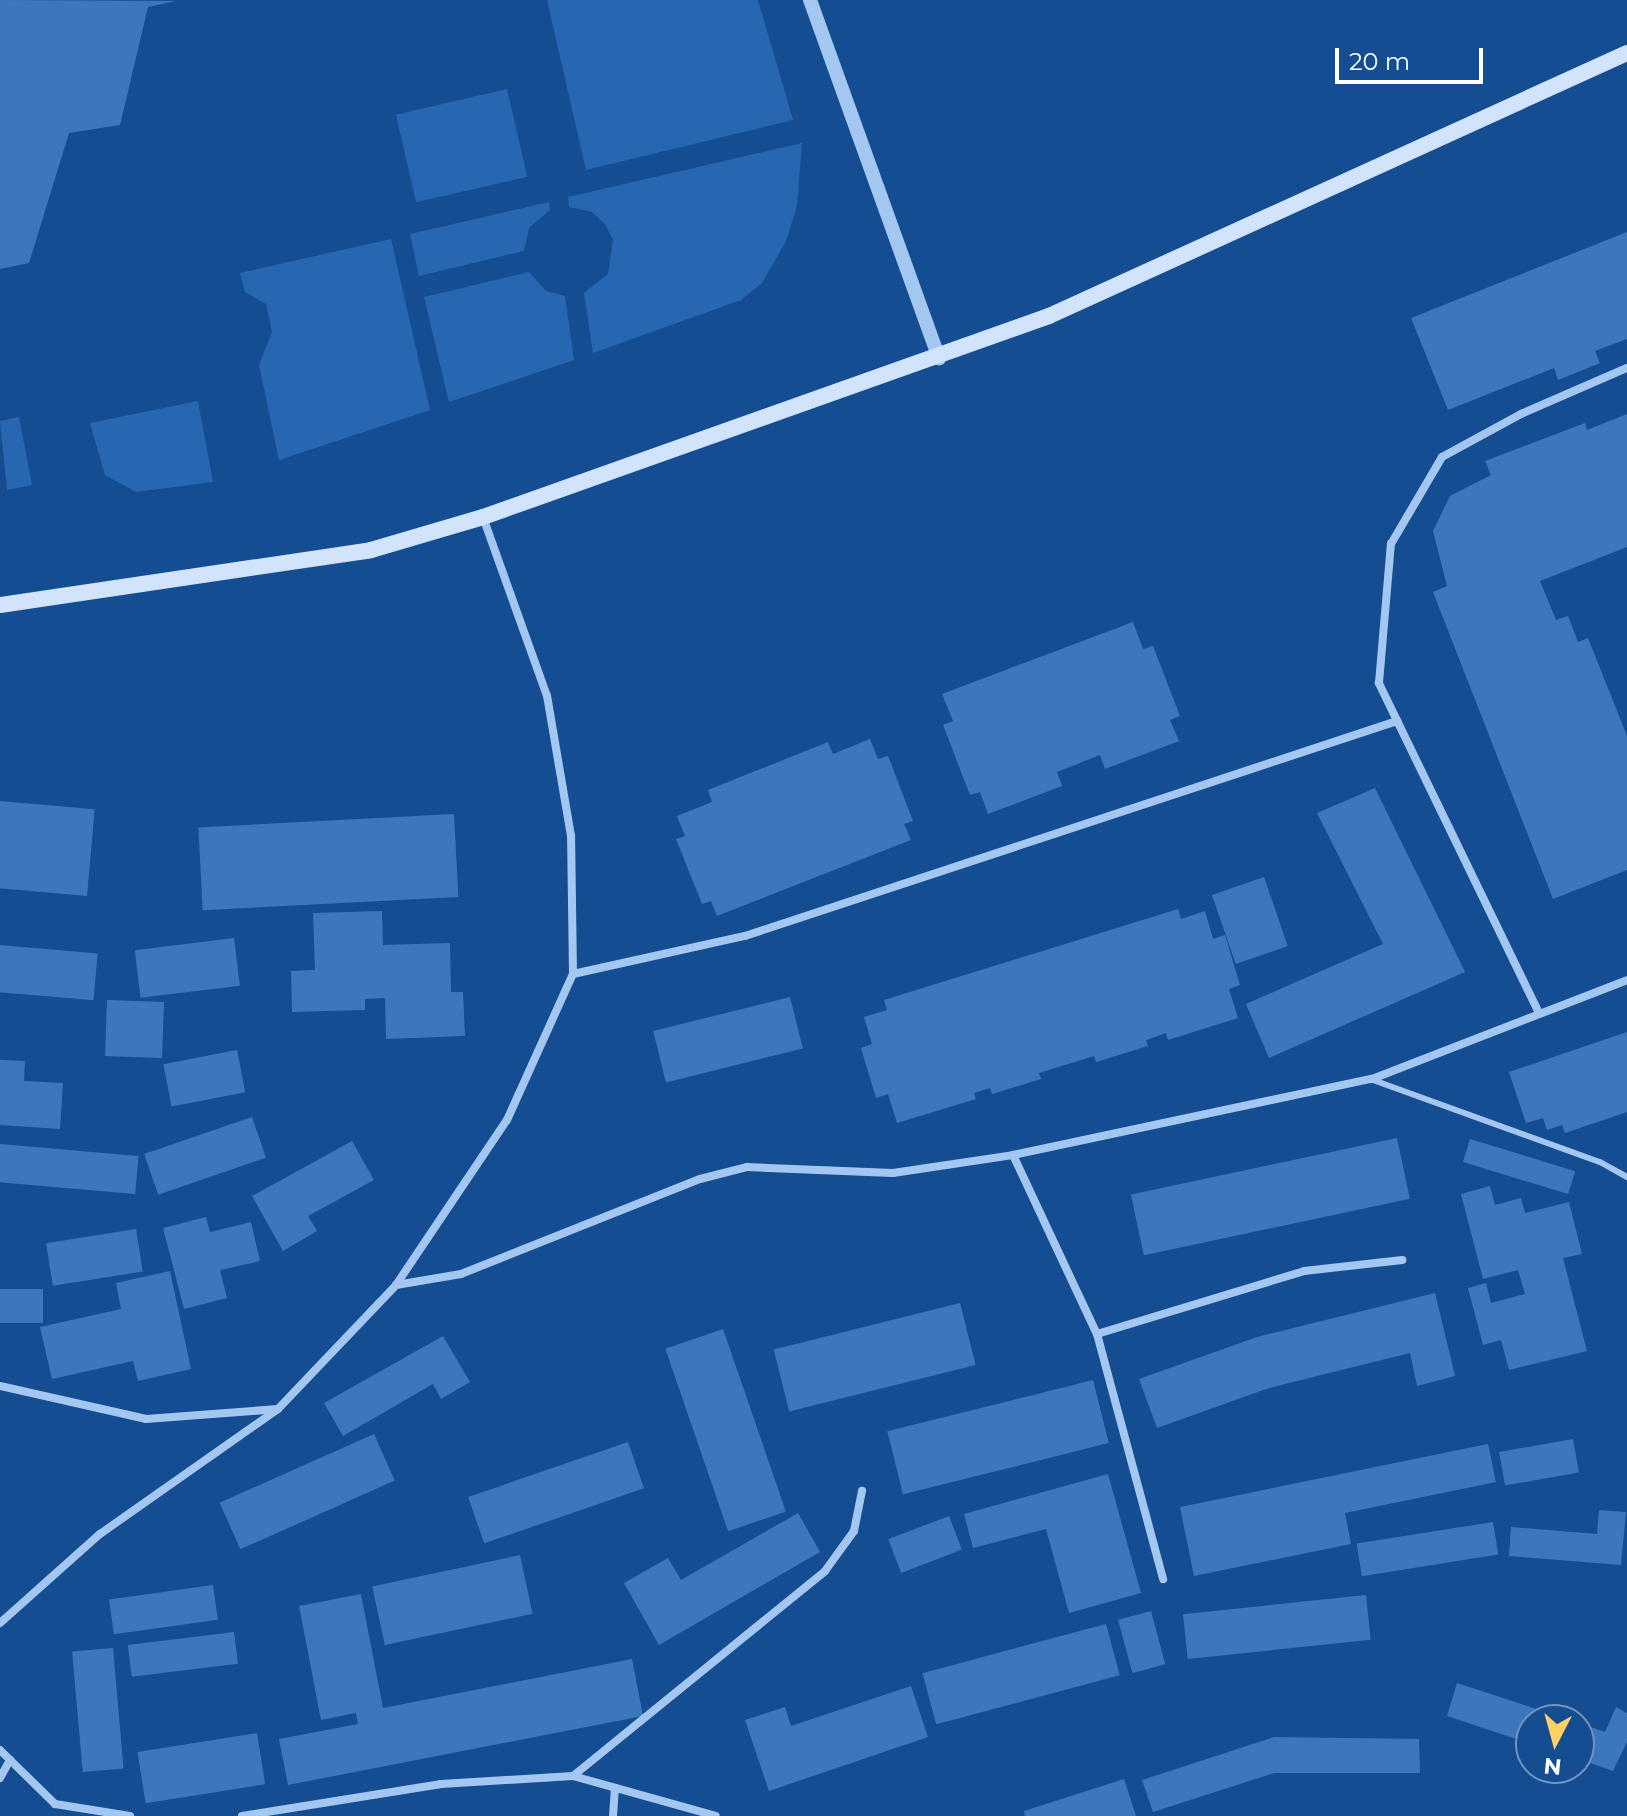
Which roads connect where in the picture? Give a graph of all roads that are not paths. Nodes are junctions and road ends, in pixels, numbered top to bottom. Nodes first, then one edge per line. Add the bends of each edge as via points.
1 (810, 0) edge
2 (1627, 53) edge
3 (939, 359) junction
4 (1627, 368) edge
5 (483, 517) junction
6 (0, 605) edge
7 (1397, 721) junction
8 (573, 974) junction
9 (1627, 980) edge
10 (1539, 1013) junction
11 (1372, 1079) junction
12 (1013, 1155) junction
13 (1627, 1177) edge
14 (1402, 1260) dead end
15 (396, 1285) junction
16 (1097, 1334) junction
17 (0, 1386) edge
18 (278, 1409) junction
19 (862, 1491) dead end
20 (1163, 1579) dead end
21 (0, 1623) edge
22 (0, 1750) edge
23 (10, 1760) junction
24 (573, 1776) junction
25 (0, 1778) edge
26 (615, 1788) junction
27 (130, 1816) edge
28 (242, 1816) edge
29 (613, 1816) edge
30 (716, 1816) edge

1 - 3 street
2 - 3 main road via 1049,316
3 - 5 main road
4 - 7 street via 1521,414 1442,457 1391,544 1379,683
5 - 6 main road via 371,550
5 - 8 street via 547,696 571,836
7 - 8 street via 745,936
7 - 10 street
8 - 15 street via 507,1120
9 - 10 street
10 - 11 street
11 - 12 street
11 - 13 lane via 1600,1162
12 - 15 street via 893,1173 747,1167 700,1179 461,1274
12 - 16 street
14 - 16 street via 1304,1271
15 - 18 street
16 - 20 street
17 - 18 street via 146,1419
18 - 21 street via 100,1534
19 - 24 street via 854,1531 825,1571
22 - 23 street
23 - 25 street
23 - 27 street via 55,1804
24 - 26 street
24 - 28 street via 441,1784
26 - 29 street
26 - 30 street

